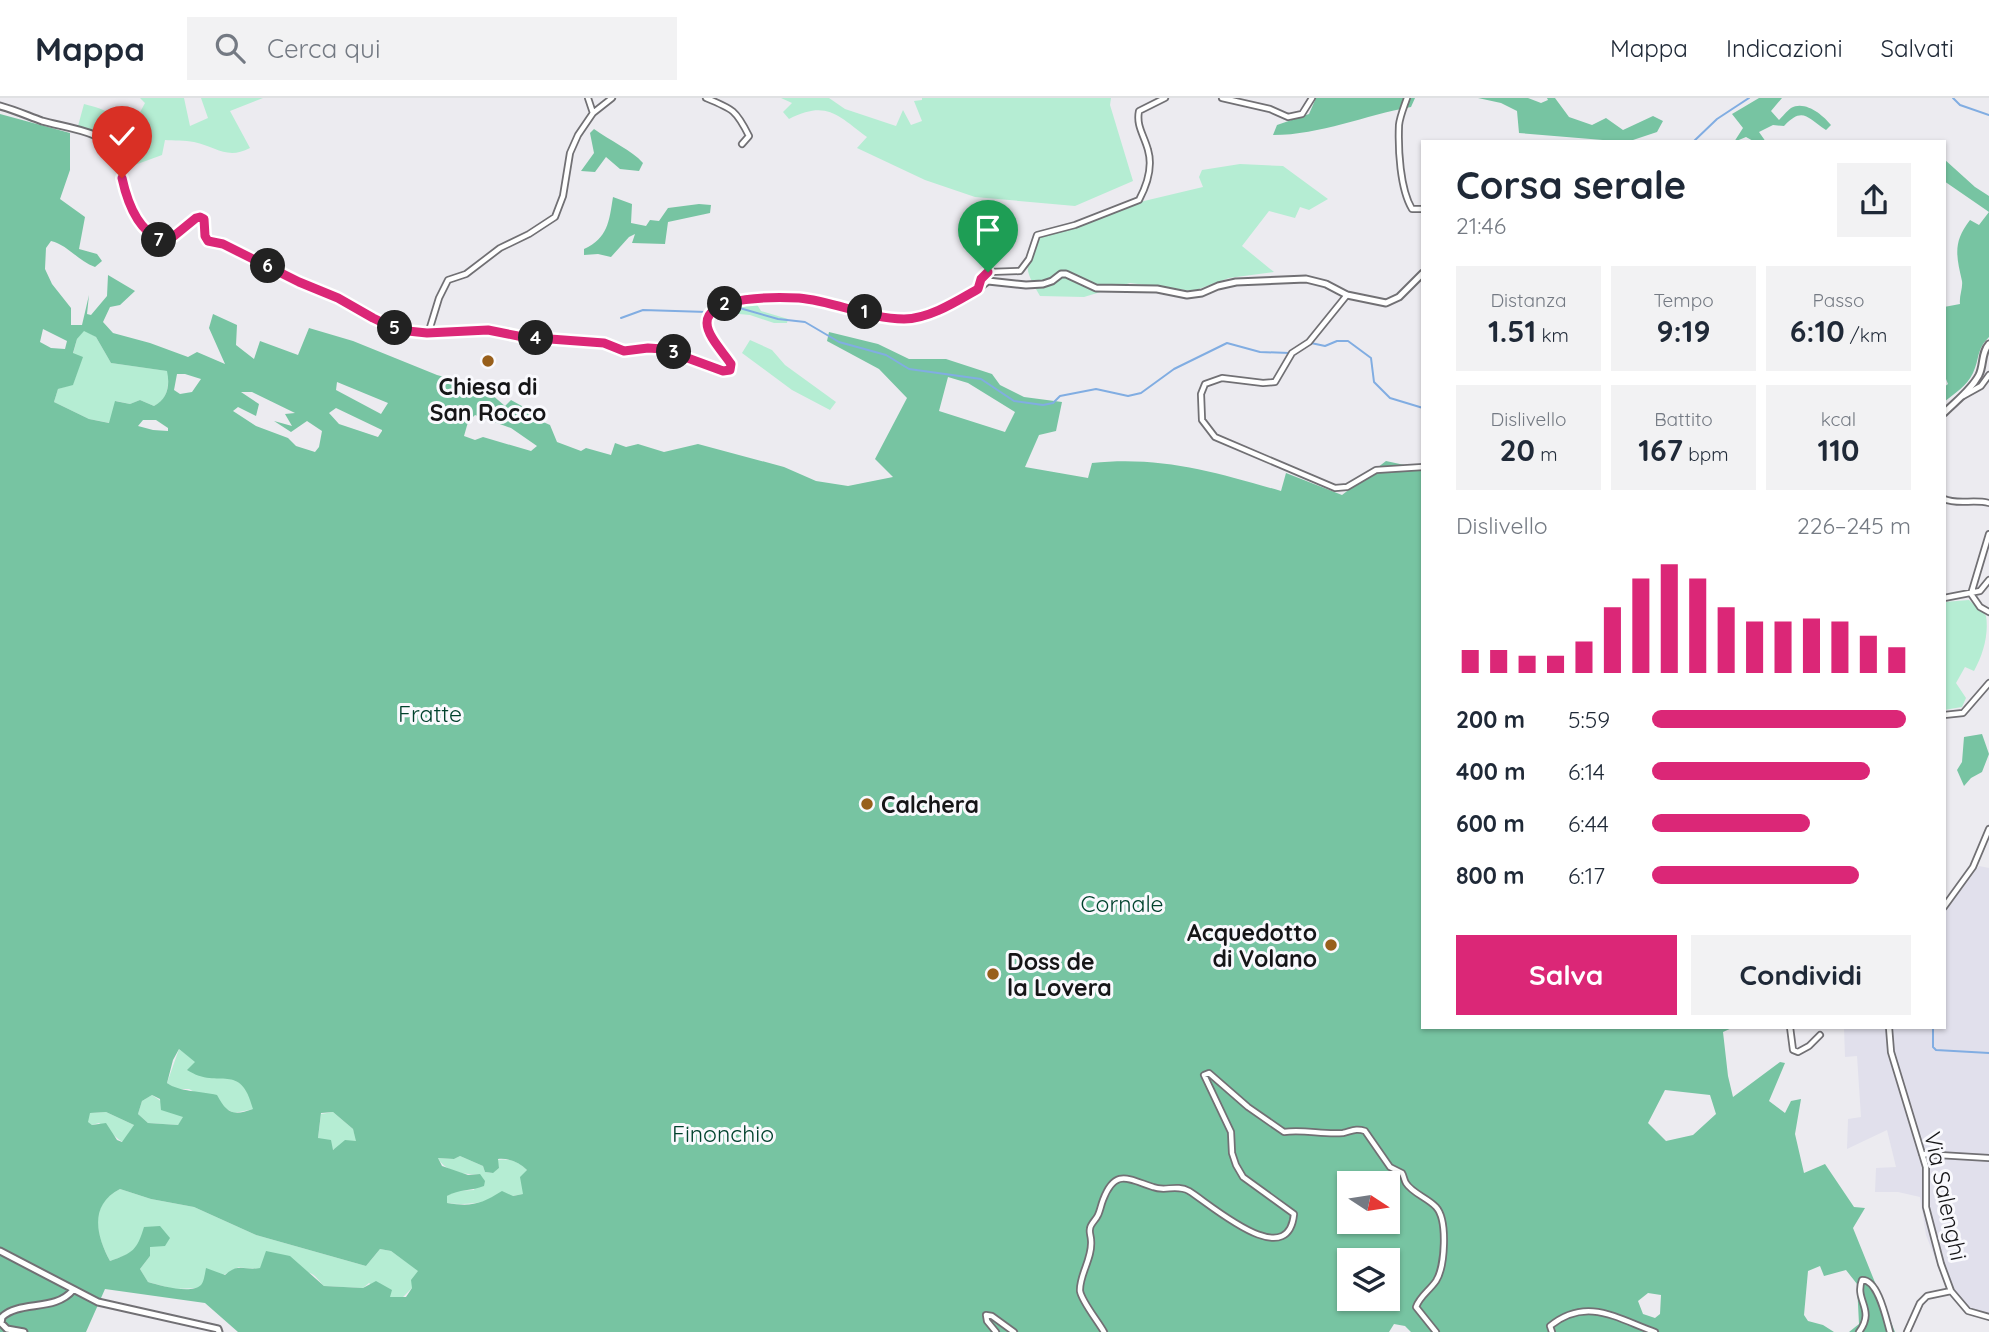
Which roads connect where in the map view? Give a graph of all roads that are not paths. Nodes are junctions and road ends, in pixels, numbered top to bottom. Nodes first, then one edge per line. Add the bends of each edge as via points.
1 (588, 98) edge
2 (612, 98) edge
3 (706, 98) edge
4 (1165, 98) edge
5 (1222, 98) edge
6 (1312, 98) edge
7 (1407, 98) edge
8 (0, 106) edge
9 (593, 113) junction
10 (742, 144) dead end
11 (121, 157) joint
12 (1421, 209) edge
13 (155, 238) joint
14 (1421, 275) edge
15 (978, 289) junction
16 (1347, 295) junction
17 (429, 334) junction
18 (1989, 344) edge
19 (1989, 375) edge
20 (1959, 397) junction
21 (1946, 411) edge
22 (1421, 467) edge
23 (1946, 500) edge
24 (1989, 503) edge
25 (1989, 534) edge
26 (1989, 580) edge
27 (1971, 594) junction
28 (1946, 598) edge
29 (1989, 612) edge
30 (1989, 683) edge
31 (1946, 715) edge
32 (1989, 829) edge
33 (1946, 904) edge
34 (1790, 1029) edge
35 (1889, 1029) edge
36 (1820, 1035) dead end
37 (1922, 1154) junction
38 (1989, 1158) edge
39 (0, 1251) edge
40 (73, 1290) junction
41 (1951, 1291) junction
42 (1989, 1317) edge
43 (24, 1332) edge
44 (219, 1332) edge
45 (996, 1332) edge
46 (1014, 1332) edge
47 (1104, 1332) edge
48 (1436, 1332) edge
49 (1552, 1332) edge
50 (1656, 1332) edge
51 (1859, 1332) edge
52 (1890, 1332) edge
53 (1907, 1332) edge

1 - 9 street
2 - 9 street
3 - 10 street via 730,108 744,121 749,135
4 - 15 street via 1139,111 1137,120 1150,157 1147,185 1139,200 1037,234 1020,271 988,272
5 - 6 street via 1288,117 1302,114
7 - 12 street via 1399,124 1402,176 1409,205
8 - 11 street via 84,131 115,148
9 - 17 street via 570,153 555,217 499,248 466,274 448,280
11 - 13 street via 133,213
13 - 17 street via 174,236 200,217 208,241 338,298 398,330
14 - 16 street via 1386,303
15 - 16 street via 988,281 1034,285 1066,274 1096,288 1157,289 1186,295 1236,282 1306,279
15 - 17 street via 924,316 903,319 799,298 733,301 713,310 707,322 731,364 727,371 663,349 624,351 604,343 488,330
16 - 22 street via 1309,342 1292,353 1275,382 1223,378 1205,384 1202,420 1215,437 1335,488 1347,487 1377,470
18 - 20 street via 1981,372
19 - 20 street via 1981,386
20 - 21 street
23 - 24 street
25 - 27 street
26 - 27 street
27 - 28 street
27 - 29 street
30 - 31 street via 1963,713
32 - 33 street via 1973,867
34 - 36 street via 1793,1051 1809,1046
35 - 37 street, Via Salenghi via 1891,1052
37 - 38 street
37 - 41 street, Via Salenghi via 1928,1219
39 - 40 street
40 - 43 street via 65,1299 10,1311 2,1317 6,1329
40 - 44 street via 98,1302
41 - 42 street via 1968,1311
41 - 53 street via 1927,1296
45 - 46 street via 986,1315
47 - 48 street via 1080,1290 1090,1256 1090,1229 1104,1196 1119,1178 1132,1178 1156,1189 1180,1187 1261,1237 1274,1238 1292,1225 1294,1214 1243,1177 1236,1165 1231,1132 1204,1075 1209,1073 1284,1132 1365,1131 1390,1167 1434,1205 1444,1228 1442,1259 1436,1281 1416,1307
49 - 50 street via 1550,1326 1560,1319 1584,1310 1620,1317
51 - 52 street via 1867,1309 1859,1287 1866,1279 1876,1291

